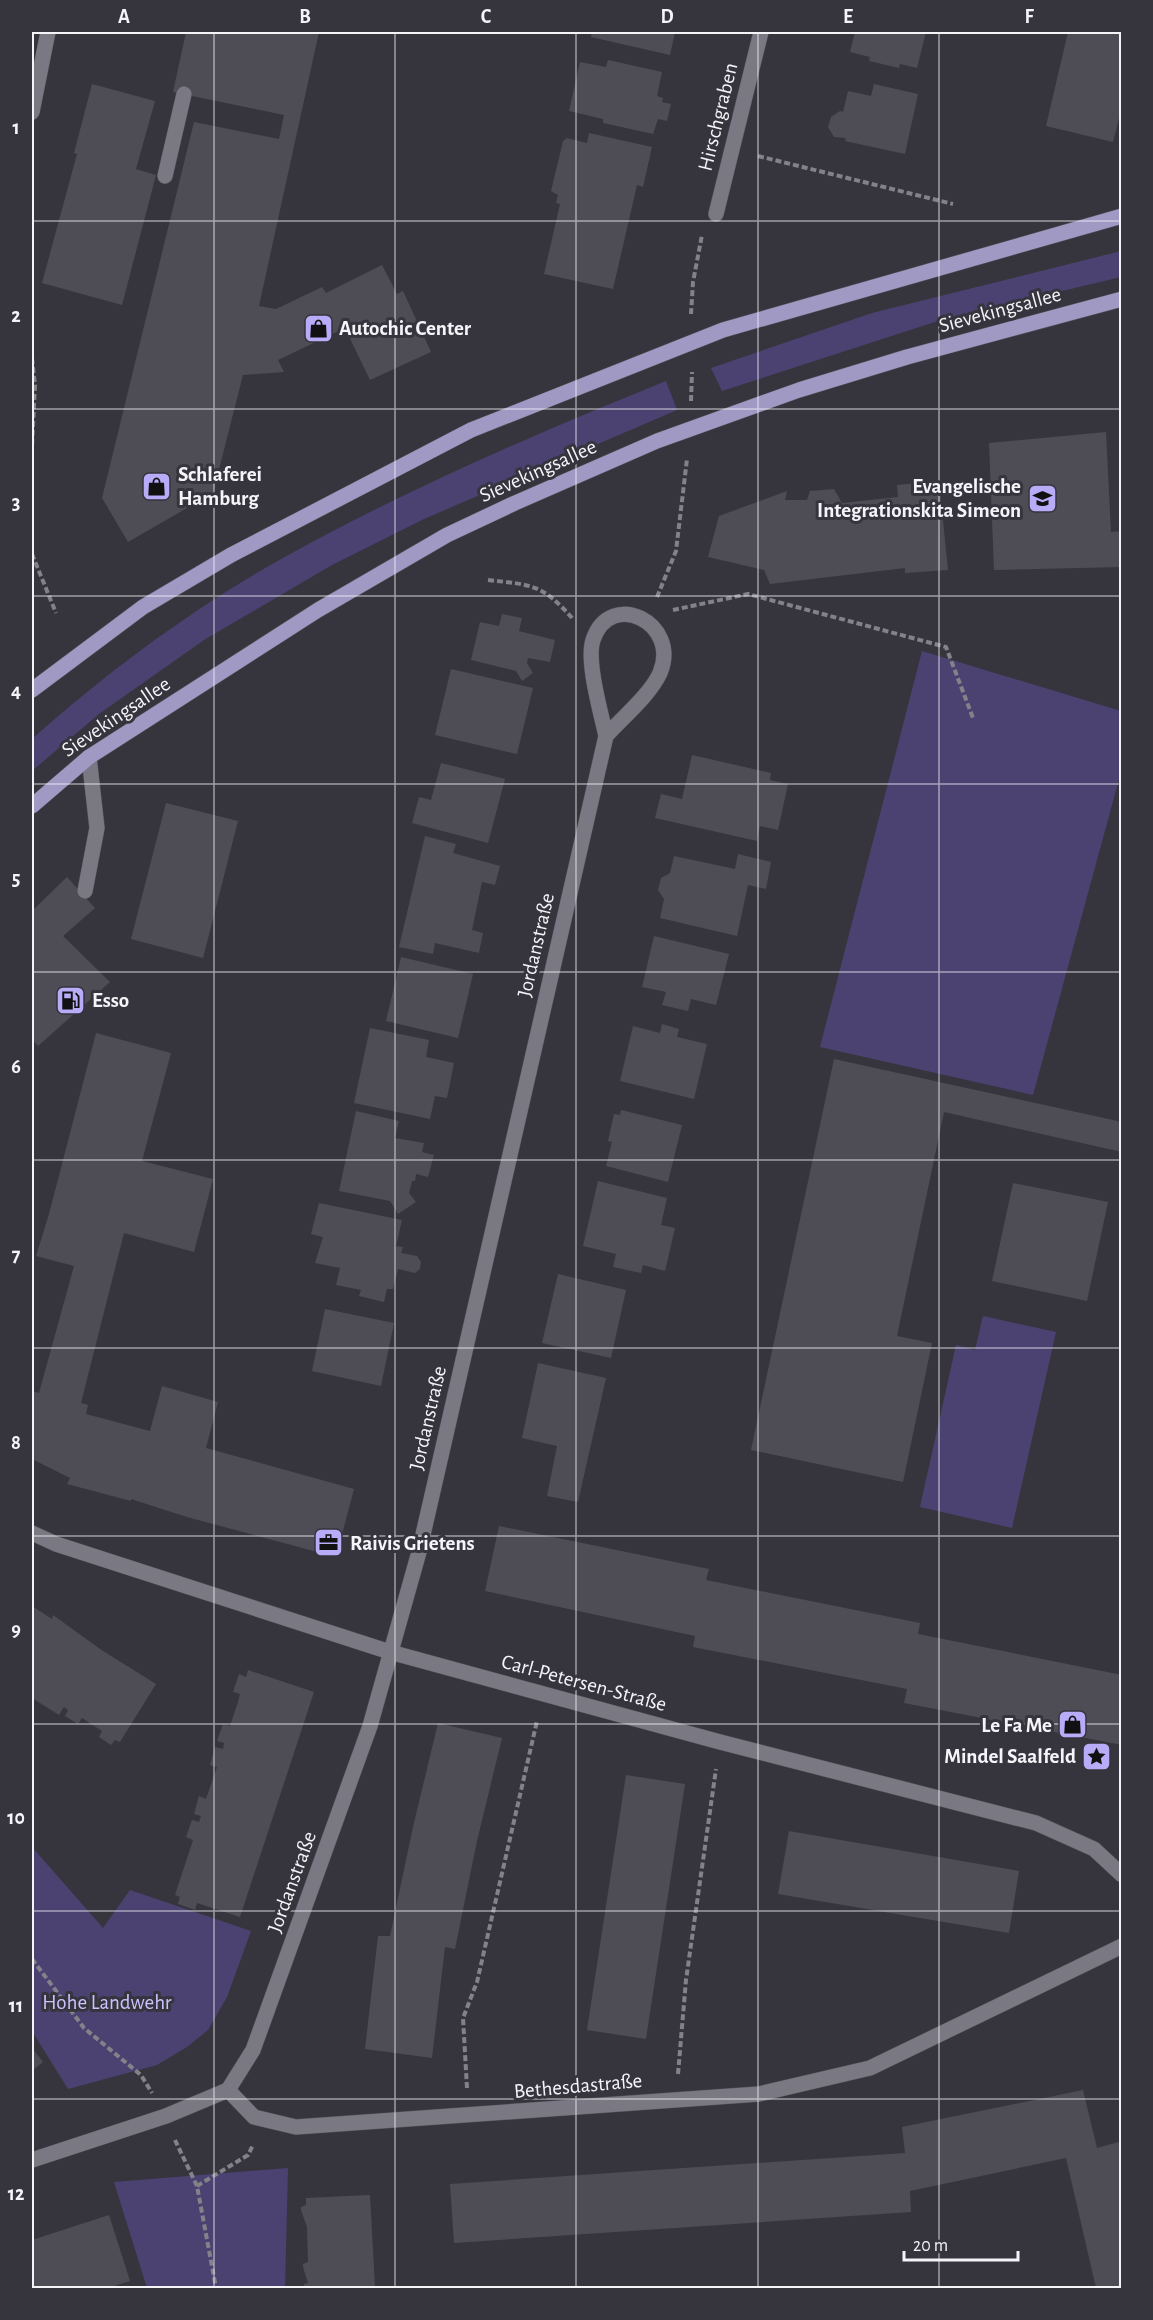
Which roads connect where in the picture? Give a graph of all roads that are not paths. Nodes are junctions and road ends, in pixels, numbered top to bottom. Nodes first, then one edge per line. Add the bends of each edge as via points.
1 (48, 32) edge
2 (761, 32) edge
3 (184, 94) dead end
4 (32, 112) edge
5 (165, 176) dead end
6 (716, 214) road end
7 (1122, 216) edge
8 (1122, 299) edge
9 (32, 690) edge
10 (606, 736) junction
11 (89, 757) junction
12 (32, 806) edge
13 (85, 891) dead end
14 (32, 1533) edge
15 (390, 1653) junction
16 (1122, 1875) edge
17 (1122, 1946) edge
18 (228, 2091) junction
19 (32, 2160) edge

1 - 4 street
2 - 6 street, Hirschgraben
3 - 5 street
7 - 9 main road via 723,330 471,430 231,555 143,607
8 - 11 main road, Sievekingsallee via 799,390 657,441 515,503 447,535 318,610
10 - 10 street, Jordanstraße via 591,655 593,640 608,619 638,615 657,632 664,659 660,674
10 - 15 street, Jordanstraße via 419,1552
11 - 12 main road, Sievekingsallee
11 - 13 street via 96,828
14 - 15 street, Carl-Petersen-Straße
15 - 16 street, Carl-Petersen-Straße via 1036,1824 1094,1848
15 - 18 street, Jordanstraße via 370,1726 253,2050
17 - 18 street, Bethesdastraße via 870,2068 759,2094 296,2127 254,2116
18 - 19 street

